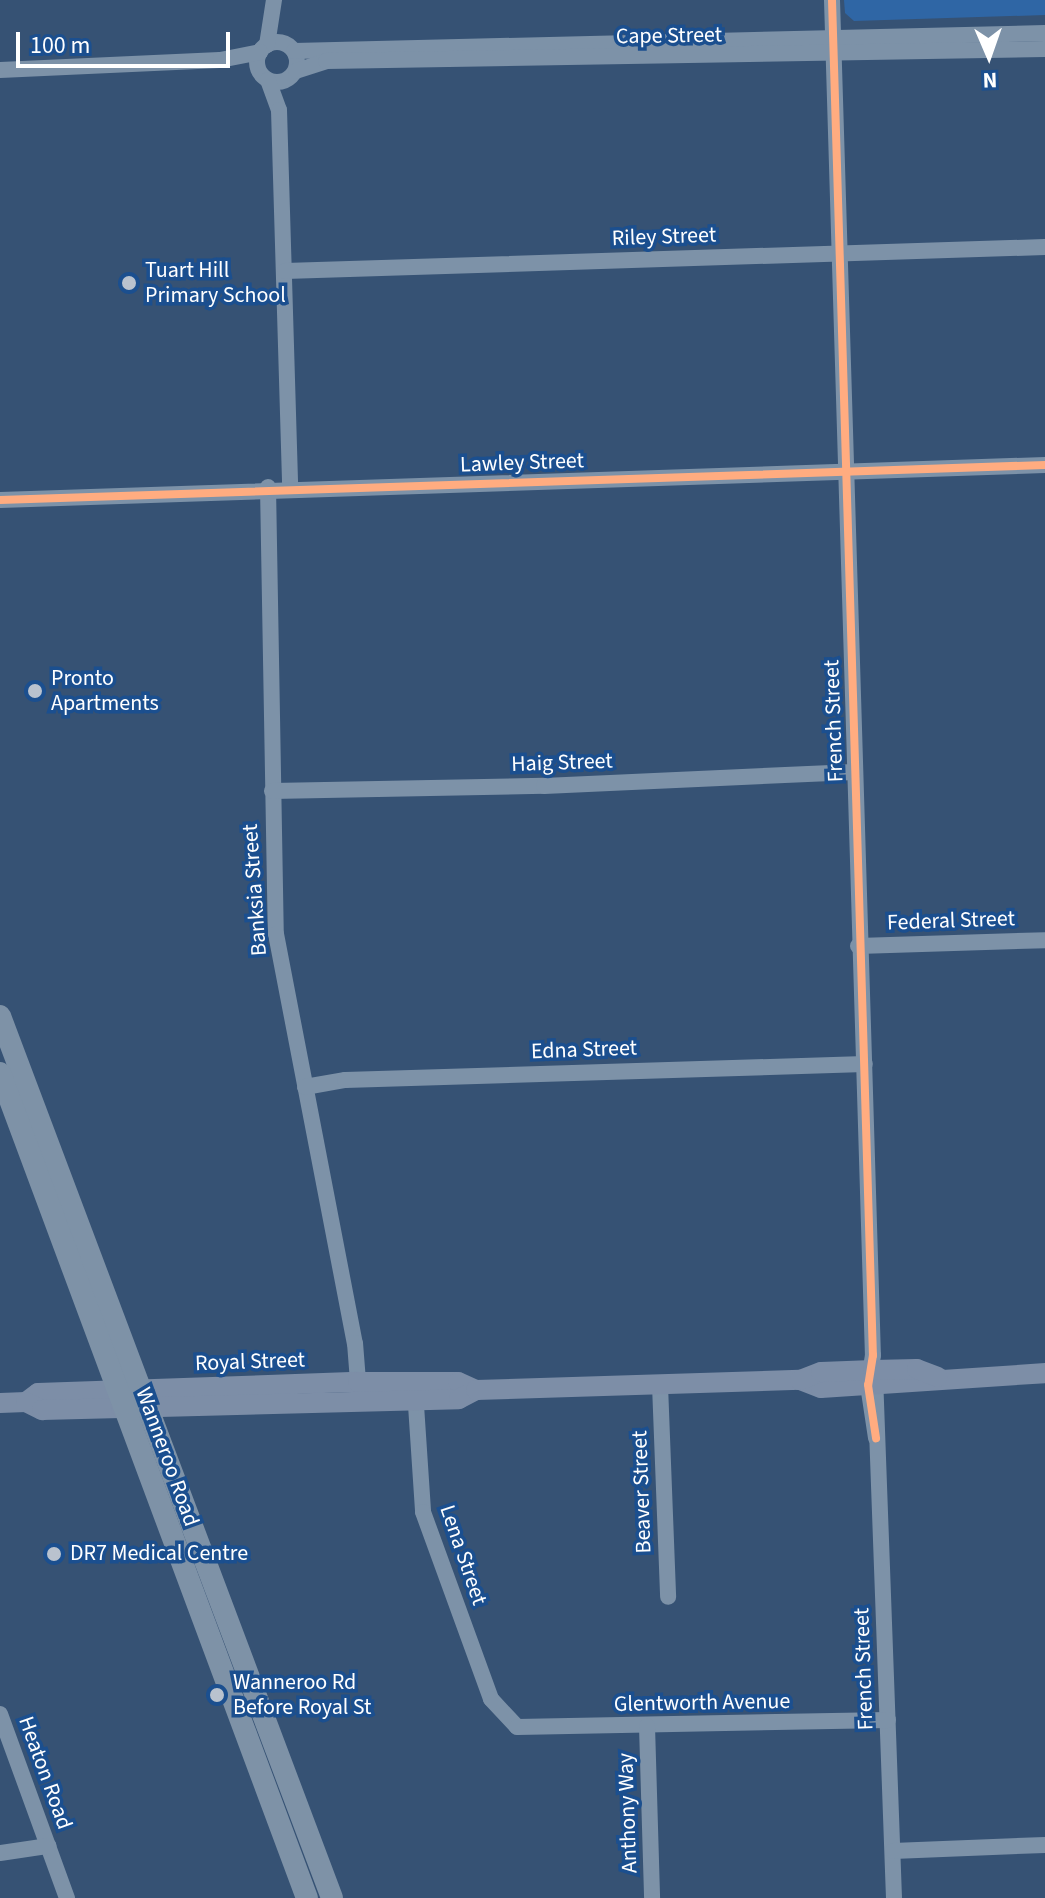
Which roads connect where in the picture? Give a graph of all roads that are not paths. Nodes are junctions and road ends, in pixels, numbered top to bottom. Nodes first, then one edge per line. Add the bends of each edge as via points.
1 (274, 0) edge
2 (832, 0) edge
3 (1045, 33) edge
4 (834, 47) junction
5 (264, 48) junction
6 (290, 48) junction
7 (1045, 49) edge
8 (220, 60) junction
9 (0, 70) edge
10 (292, 75) junction
11 (264, 76) junction
12 (279, 110) junction
13 (1045, 247) edge
14 (840, 254) junction
15 (285, 271) junction
16 (1045, 465) edge
17 (844, 471) junction
18 (268, 487) junction
19 (290, 487) junction
20 (0, 500) edge
21 (854, 772) junction
22 (272, 791) junction
23 (1045, 940) edge
24 (858, 946) junction
25 (0, 1016) edge
26 (865, 1064) junction
27 (0, 1073) edge
28 (305, 1087) junction
29 (1045, 1373) edge
30 (874, 1380) junction
31 (660, 1385) junction
32 (353, 1391) junction
33 (416, 1391) junction
34 (146, 1398) junction
35 (117, 1399) junction
36 (0, 1403) edge
37 (668, 1597) dead end
38 (0, 1714) edge
39 (888, 1720) junction
40 (647, 1726) junction
41 (517, 1727) joint
42 (1045, 1845) edge
43 (48, 1846) junction
44 (893, 1851) junction
45 (0, 1853) edge
46 (67, 1898) edge
47 (307, 1898) edge
48 (332, 1898) edge
49 (652, 1898) edge
50 (894, 1898) edge

1 - 5 street
1 - 6 street
2 - 4 street, French Street
3 - 4 street, Cape Street
4 - 6 street, Cape Street
4 - 7 street, Cape Street
4 - 10 street, Cape Street via 326,61
4 - 14 street, French Street
5 - 6 street, Cape Street
5 - 8 street, Cape Street
5 - 11 street
6 - 10 street
8 - 9 street, Cape Street
8 - 11 street, Cape Street
10 - 11 street, Cape Street
10 - 12 street
11 - 12 street
12 - 15 street
13 - 14 street, Riley Street
14 - 15 street, Riley Street
14 - 17 street, French Street
15 - 19 street
16 - 17 street, Lawley Street
17 - 19 street, Lawley Street
17 - 21 street, French Street
18 - 19 street, Lawley Street
18 - 20 street, Lawley Street
18 - 22 street, Banksia Street
21 - 22 street, Haig Street
21 - 24 street, French Street
22 - 28 street, Banksia Street via 276,934
23 - 24 street, Federal Street
24 - 26 street, French Street
25 - 34 highway, Wanneroo Road
26 - 28 street, Edna Street via 345,1080
26 - 30 street, French Street
27 - 35 highway, Wanneroo Road
28 - 32 street, Banksia Street via 350,1331
29 - 30 main road, Royal Street via 938,1377 918,1385
30 - 31 main road, Royal Street via 821,1388 800,1380
30 - 39 street, French Street
31 - 33 main road, Royal Street via 476,1390 458,1382
31 - 37 street, Beaver Street
32 - 33 main road, Royal Street
32 - 34 main road, Royal Street
33 - 41 street, Lena Street via 423,1512 491,1699
34 - 35 main road, Royal Street
34 - 48 highway, Wanneroo Road
35 - 36 main road, Royal Street via 42,1410 26,1402
35 - 47 highway, Wanneroo Road
38 - 43 street, Heaton Road
39 - 40 street, Glentworth Avenue
39 - 44 street, French Street
40 - 41 street, Glentworth Avenue
40 - 49 street, Anthony Way
42 - 44 street
43 - 45 street
43 - 46 street, Heaton Road
44 - 50 street, French Street

